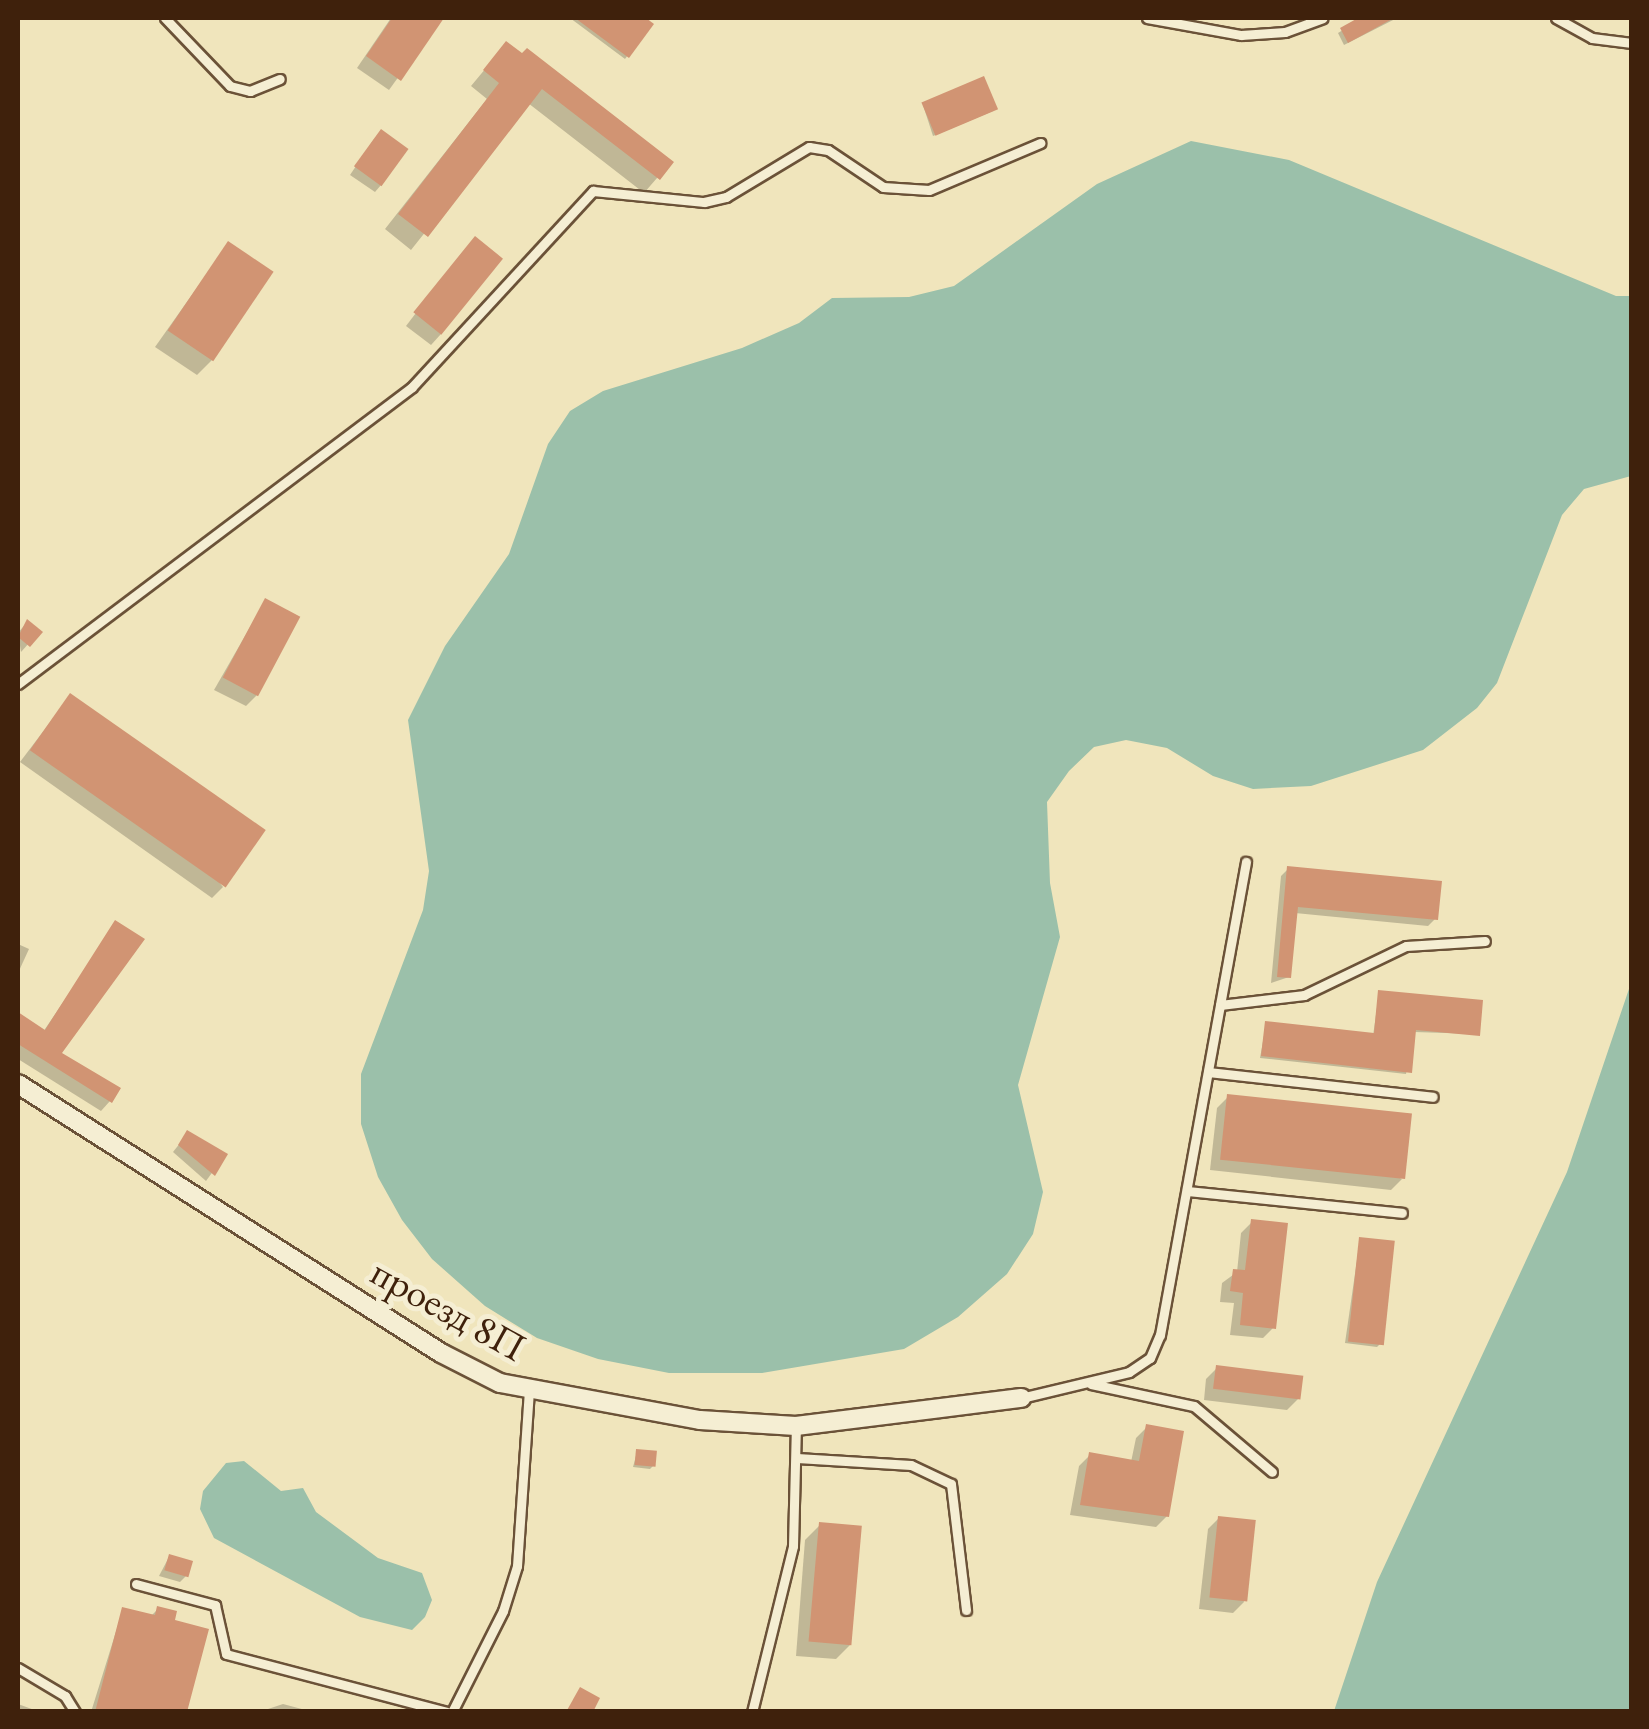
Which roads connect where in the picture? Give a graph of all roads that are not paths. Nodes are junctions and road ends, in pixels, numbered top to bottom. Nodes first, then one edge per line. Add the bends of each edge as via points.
1 (165, 18) edge
2 (1147, 18) edge
3 (1323, 18) edge
4 (1556, 18) edge
5 (1632, 44) edge
6 (280, 79) dead end
7 (1040, 144) dead end
8 (18, 684) edge
9 (1246, 862) dead end
10 (1484, 941) dead end
11 (1220, 1005) junction
12 (1208, 1072) junction
13 (18, 1084) edge
14 (1433, 1097) dead end
15 (1186, 1191) junction
16 (1402, 1213) dead end
17 (1083, 1383) junction
18 (529, 1391) junction
19 (1021, 1398) joint
20 (796, 1426) junction
21 (797, 1458) junction
22 (1272, 1472) dead end
23 (136, 1584) dead end
24 (966, 1610) dead end
25 (18, 1668) edge
26 (75, 1712) edge
27 (450, 1712) edge
28 (752, 1712) edge

1 - 6 lane via 230,86 250,92
2 - 3 lane via 1240,35 1285,32
4 - 5 lane via 1592,38
7 - 8 lane via 928,190 883,187 828,150 809,147 704,202 593,191 412,387
9 - 11 lane
10 - 11 lane via 1406,946 1304,995
11 - 12 lane
12 - 14 lane
12 - 15 lane
13 - 18 street, проезд 8П via 441,1353
15 - 16 lane
15 - 17 lane via 1150,1358 1129,1372
17 - 19 lane
17 - 22 lane via 1194,1406
18 - 20 street, проезд 8П via 700,1420
18 - 27 lane via 517,1566 503,1610
19 - 20 street, проезд 8П
20 - 21 lane
21 - 24 lane via 911,1465 951,1484
21 - 28 lane via 792,1546
23 - 27 lane via 215,1605 226,1654
25 - 26 lane via 65,1696

